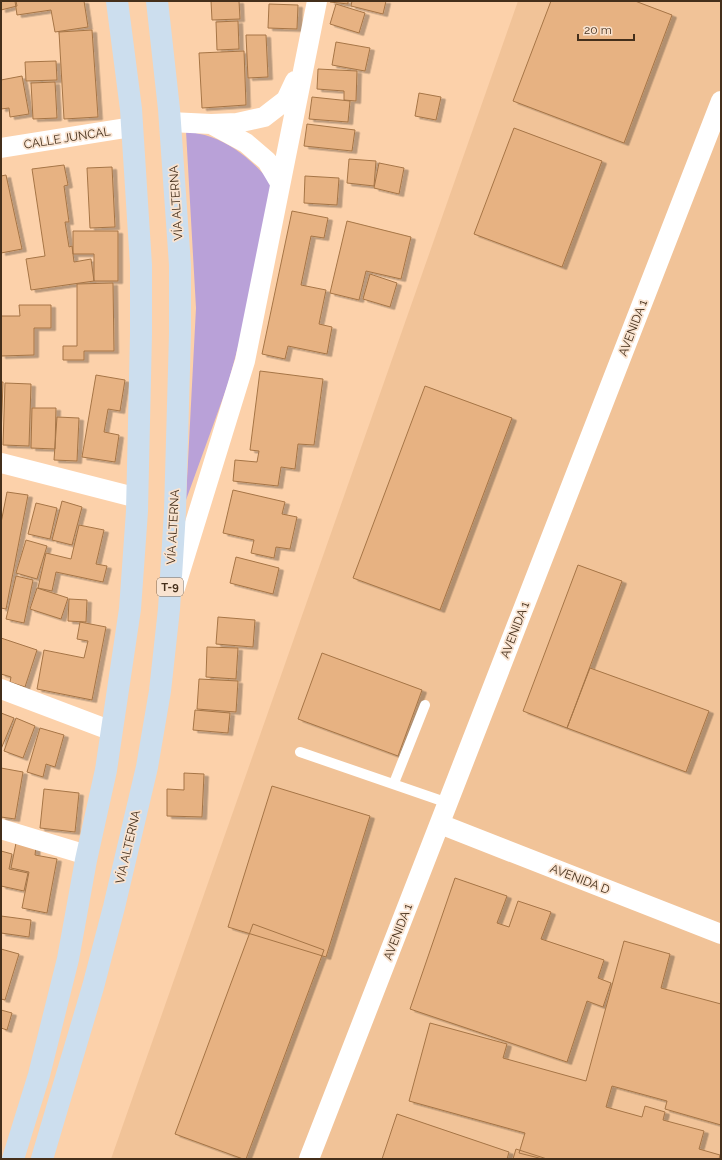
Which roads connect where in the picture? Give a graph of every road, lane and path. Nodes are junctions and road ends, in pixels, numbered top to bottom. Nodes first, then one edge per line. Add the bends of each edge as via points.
1 (117, 1) edge
2 (157, 1) edge
3 (316, 1) edge
4 (305, 57) junction
5 (721, 101) edge
6 (170, 122) junction
7 (211, 124) junction
8 (132, 127) junction
9 (1, 148) edge
10 (280, 183) junction
11 (1, 463) edge
12 (137, 496) junction
13 (169, 609) junction
14 (1, 689) edge
15 (425, 705) dead end
16 (112, 732) junction
17 (300, 752) dead end
18 (394, 783) junction
19 (448, 803) junction
20 (440, 824) junction
21 (1, 829) edge
22 (87, 854) junction
23 (721, 934) edge
24 (25, 1122) junction
25 (7, 1159) edge
26 (13, 1159) edge
27 (42, 1159) edge
28 (309, 1159) edge

1 - 8 highway
2 - 6 highway, VÍA ALTERNA / T-9
3 - 4 street
4 - 7 street via 286,100 264,117 237,123
4 - 10 street
5 - 19 street, AVENIDA 1
6 - 7 street
6 - 13 highway, VÍA ALTERNA / T-9 via 180,265 180,334 175,511
7 - 10 street via 246,143 268,161
8 - 9 street, CALLE JUNCAL
8 - 12 highway via 141,265
10 - 13 street via 245,361
11 - 12 street
12 - 16 highway via 130,609
13 - 27 highway, VÍA ALTERNA / T-9 via 160,691 142,789 93,987
14 - 16 street
15 - 18 lane
16 - 22 highway
17 - 18 lane
18 - 19 lane
19 - 20 street, AVENIDA 1
20 - 23 street, AVENIDA D
20 - 28 street, AVENIDA 1
21 - 22 street
22 - 24 highway via 68,959
24 - 25 highway
24 - 26 highway

